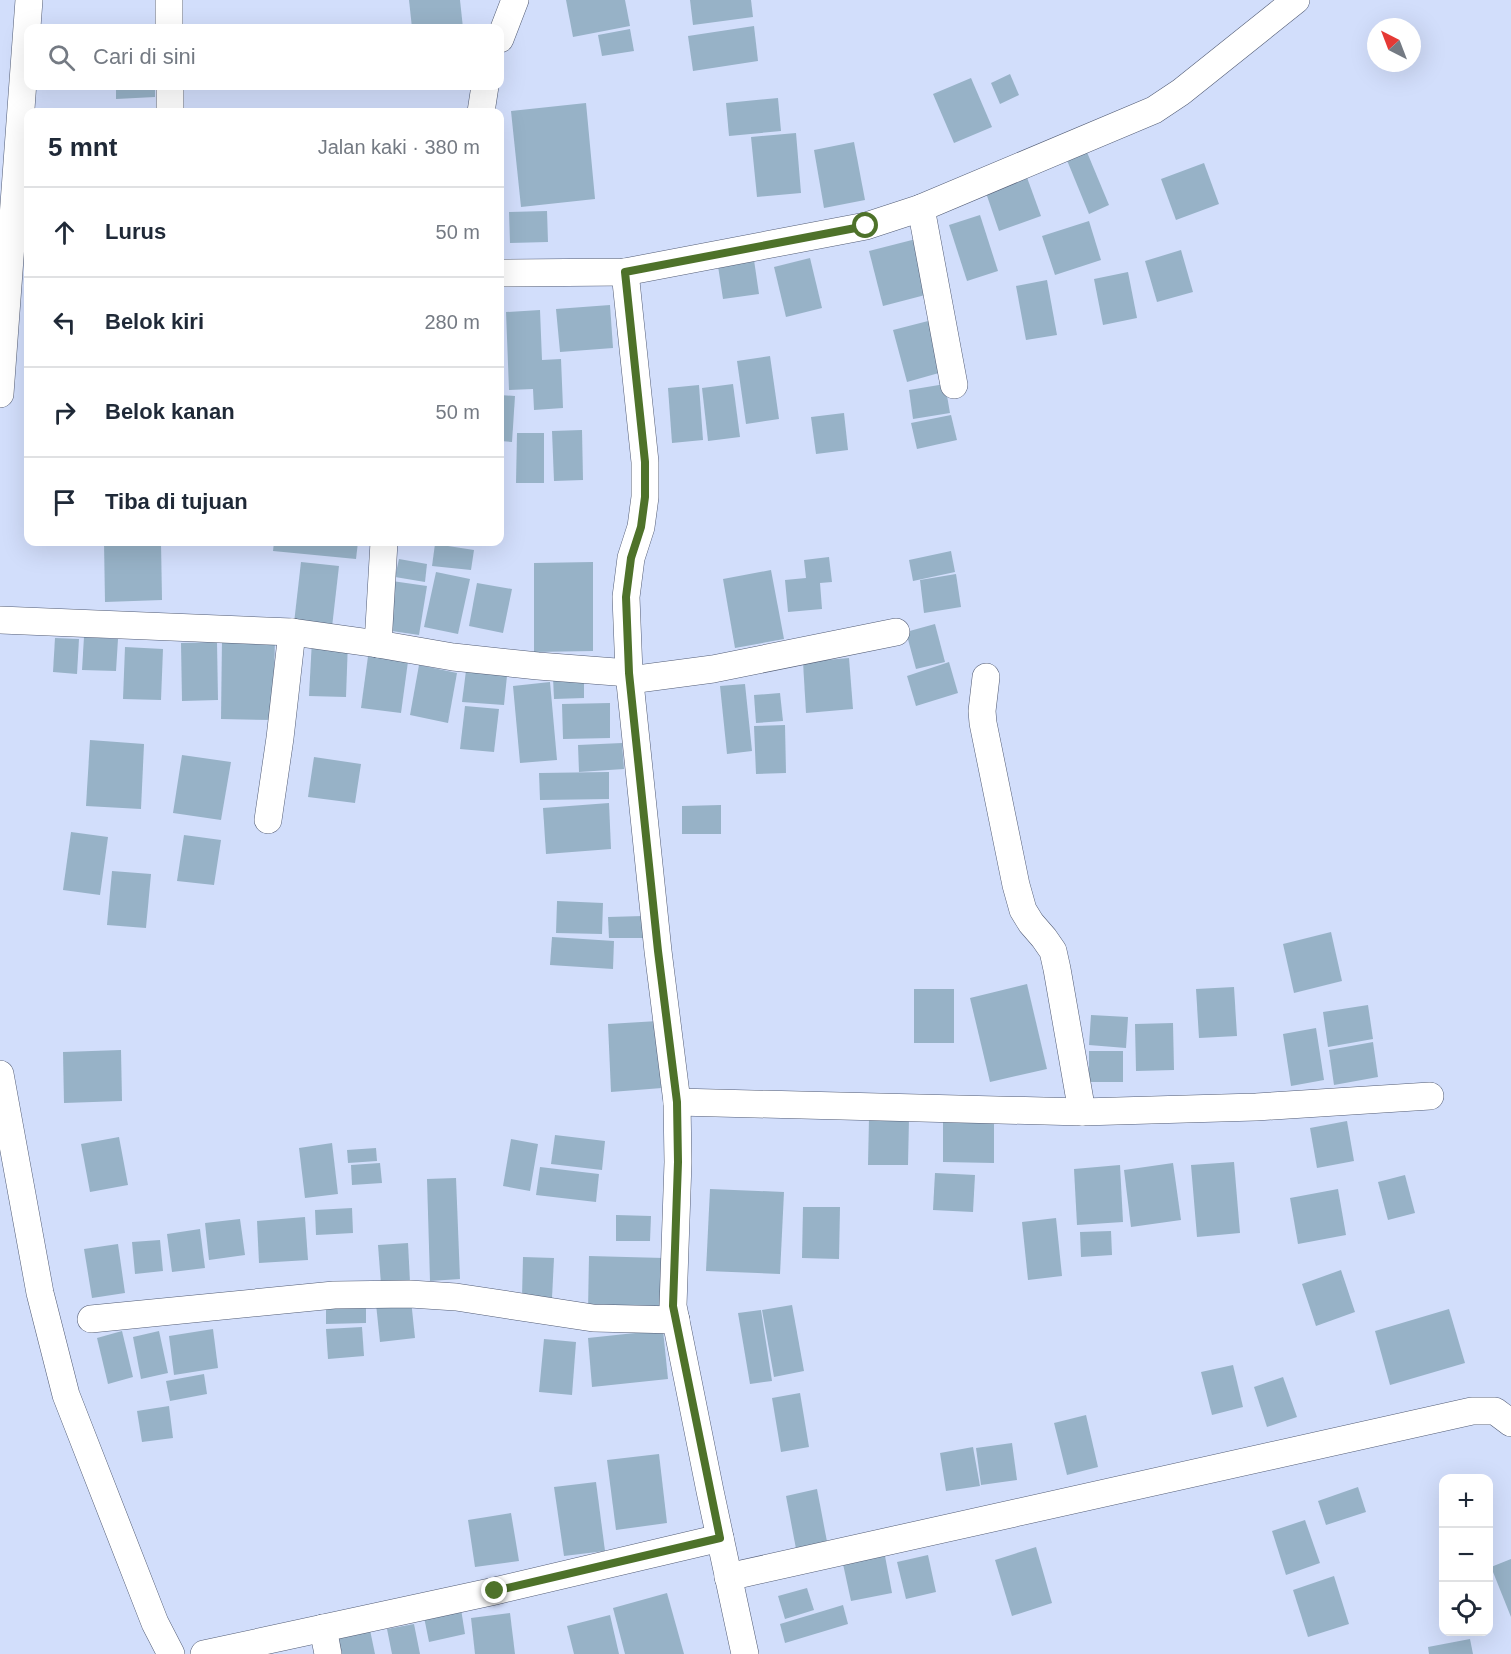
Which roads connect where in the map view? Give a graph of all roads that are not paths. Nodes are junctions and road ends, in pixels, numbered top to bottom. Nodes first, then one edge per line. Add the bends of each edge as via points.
1 (29, 0) edge
2 (169, 0) edge
3 (515, 0) edge
4 (1296, 0) edge
5 (28, 24) edge
6 (169, 24) edge
7 (504, 29) edge
8 (26, 90) edge
9 (170, 90) edge
10 (484, 90) edge
11 (25, 108) edge
12 (170, 108) edge
13 (482, 108) edge
14 (24, 134) edge
15 (921, 208) junction
16 (625, 272) junction
17 (504, 273) edge
18 (18, 294) edge
19 (954, 385) dead end
20 (0, 394) edge
21 (384, 546) edge
22 (0, 620) edge
23 (292, 632) junction
24 (896, 632) dead end
25 (378, 644) junction
26 (629, 677) junction
27 (986, 677) dead end
28 (268, 820) dead end
29 (0, 1074) edge
30 (1430, 1096) dead end
31 (677, 1102) junction
32 (1082, 1112) junction
33 (91, 1319) dead end
34 (676, 1320) junction
35 (1511, 1423) edge
36 (720, 1538) junction
37 (728, 1577) junction
38 (323, 1628) junction
39 (171, 1654) edge
40 (204, 1654) edge
41 (328, 1654) edge
42 (745, 1654) edge

1 - 5 street
2 - 6 street
3 - 7 street
4 - 15 street via 1154,110
8 - 11 street
9 - 12 street
10 - 13 street
14 - 18 street
15 - 16 street via 866,226
15 - 19 street
16 - 17 street
16 - 26 street via 645,462 641,527 631,558 626,597
18 - 20 street
21 - 25 street
22 - 23 street
23 - 25 street
23 - 28 street
24 - 26 street via 713,669
25 - 26 street via 453,657
26 - 31 street
27 - 32 street via 983,723 1017,885 1023,910 1053,951
29 - 39 street via 40,1293 66,1395 155,1623
30 - 32 street
31 - 32 street
31 - 34 street via 673,1306
33 - 34 street via 334,1295 410,1294 456,1297 593,1318
34 - 36 street
35 - 37 street via 1496,1411 1472,1411
36 - 37 street
36 - 38 street
37 - 42 street
38 - 40 street
38 - 41 street

